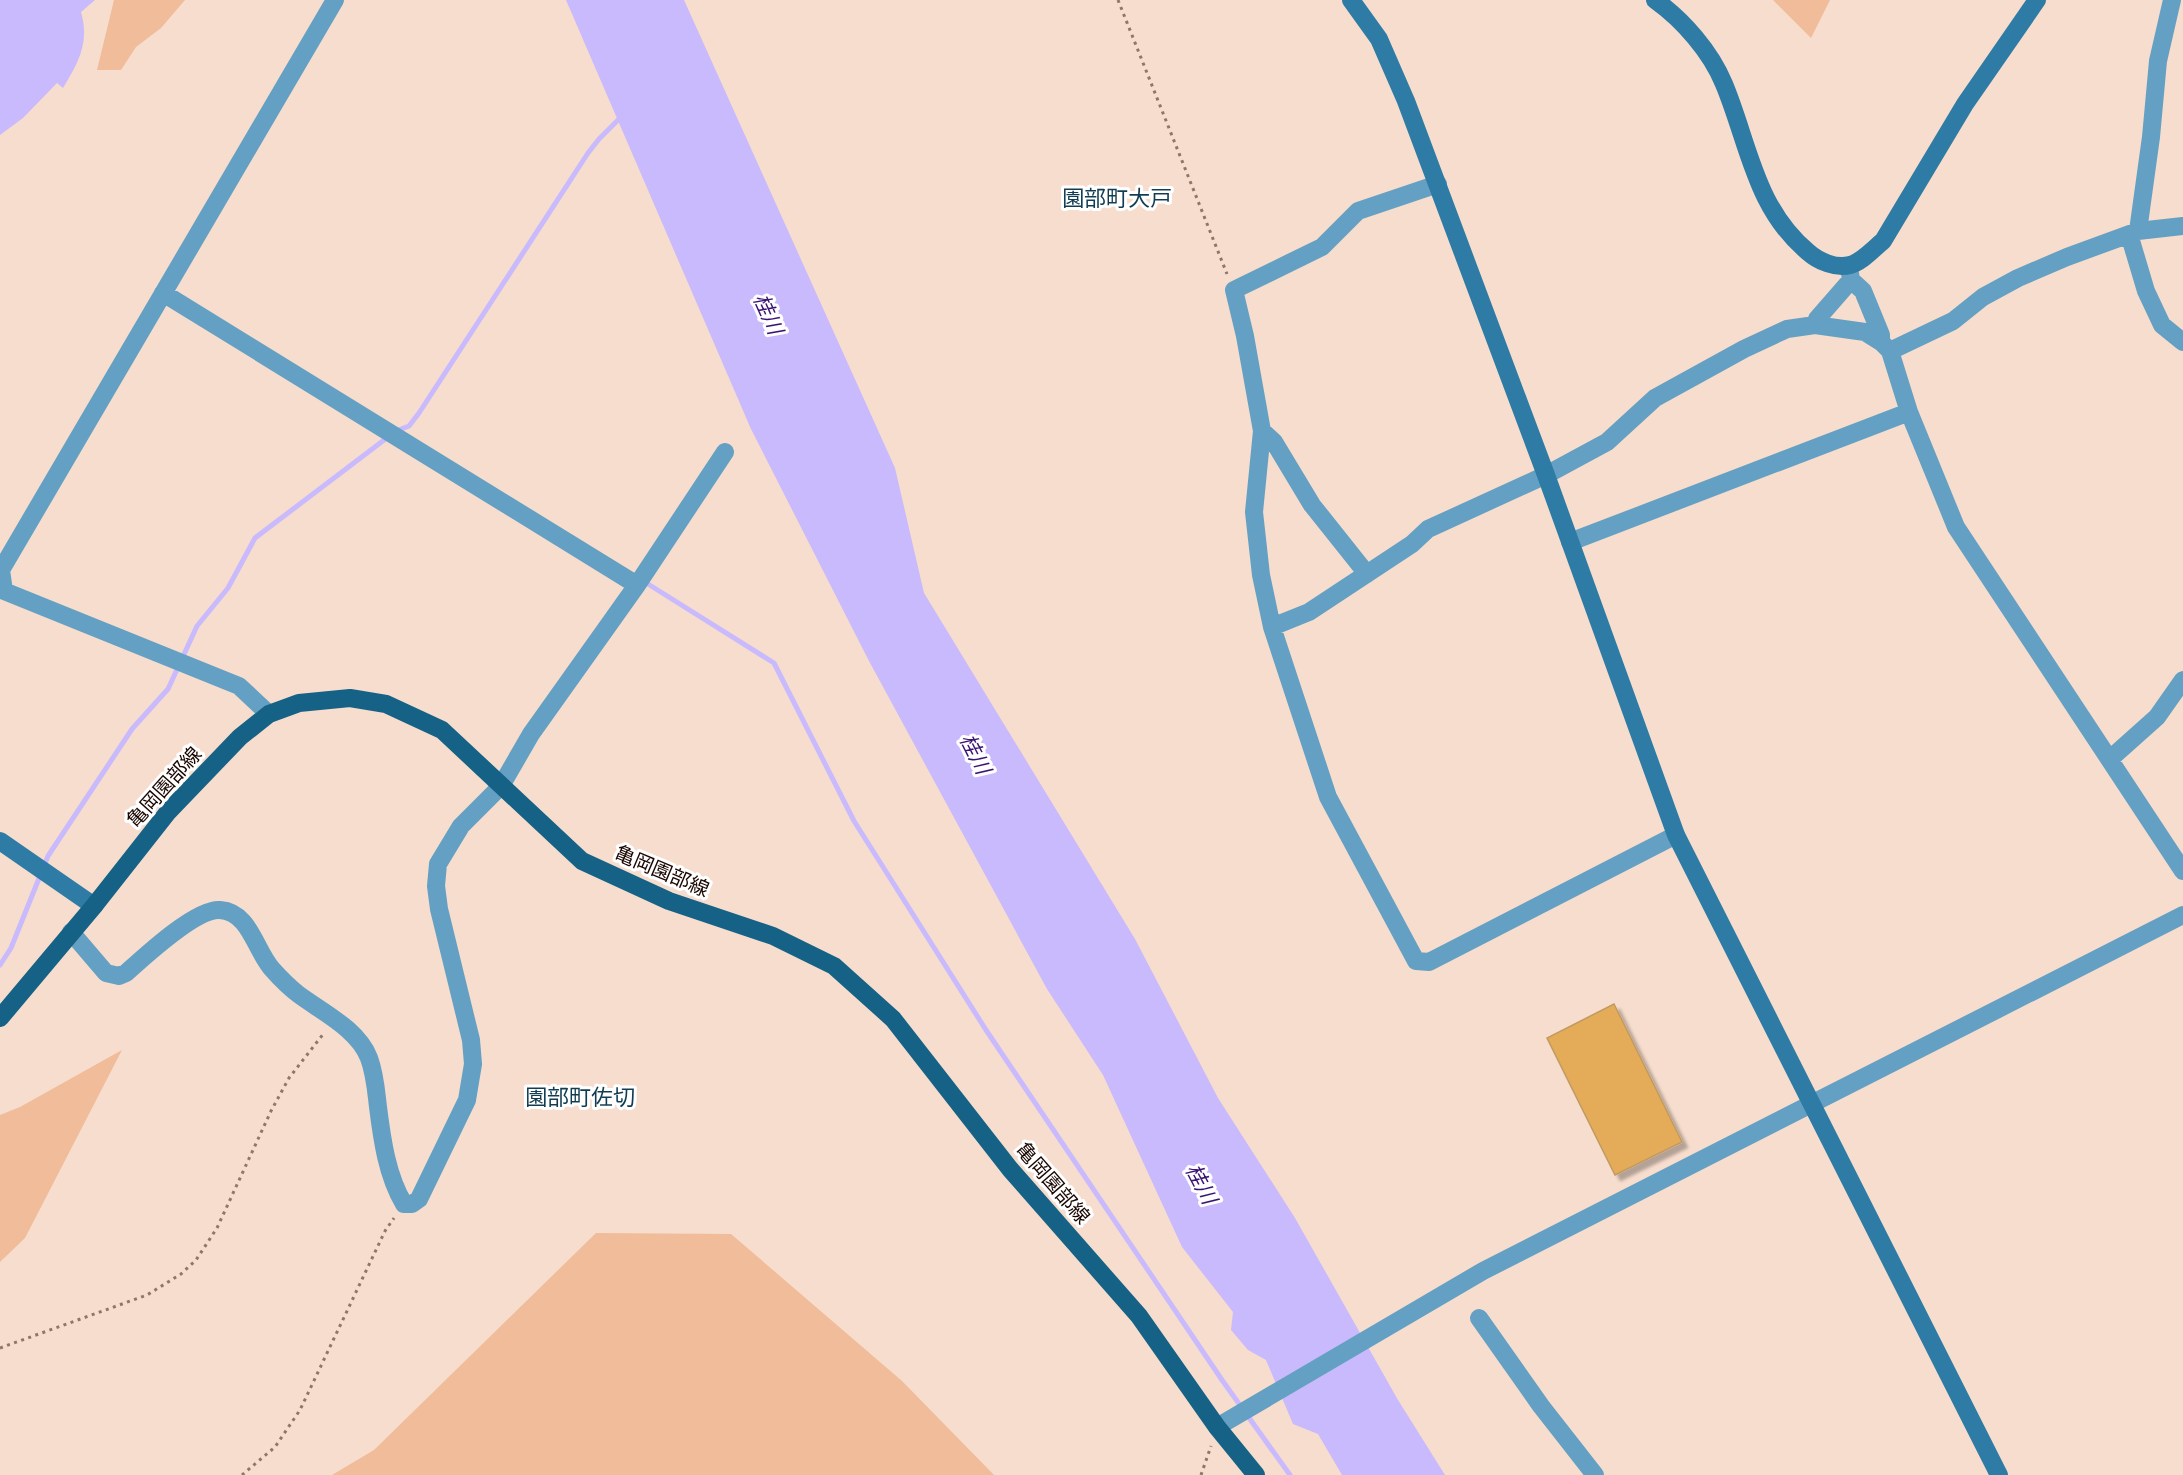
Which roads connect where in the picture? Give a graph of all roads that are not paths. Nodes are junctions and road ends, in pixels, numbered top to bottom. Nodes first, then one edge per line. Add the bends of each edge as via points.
1 (335, 0) edge
2 (1351, 0) edge
3 (1655, 0) edge
4 (2037, 0) edge
5 (2172, 0) edge
6 (1438, 184) junction
7 (2183, 226) edge
8 (2133, 232) junction
9 (1850, 273) junction
10 (163, 293) junction
11 (1815, 324) junction
12 (2183, 342) edge
13 (1886, 347) junction
14 (1909, 412) junction
15 (1262, 431) junction
16 (725, 452) dead end
17 (1546, 475) junction
18 (1570, 542) junction
19 (1367, 574) junction
20 (637, 585) junction
21 (1272, 627) junction
22 (2183, 680) edge
23 (269, 714) junction
24 (2110, 759) junction
25 (501, 786) junction
26 (1676, 835) junction
27 (0, 841) edge
28 (2183, 871) edge
29 (94, 906) junction
30 (2183, 915) edge
31 (71, 932) junction
32 (0, 1018) edge
33 (1810, 1103) junction
34 (1479, 1318) dead end
35 (1221, 1425) junction
36 (1256, 1475) edge
37 (1595, 1475) edge
38 (1999, 1475) edge

1 - 10 street
2 - 6 street via 1379,39
3 - 9 street via 1703,47 1723,82 1764,197 1791,238 1821,263
4 - 9 street via 1965,104 1883,241
5 - 8 street via 2158,61 2151,137
6 - 15 street via 1358,211 1322,247 1234,290
6 - 17 street
7 - 8 street
8 - 12 street via 2146,291 2162,325
8 - 13 street via 2018,278 1983,297 1953,321
9 - 11 street
9 - 13 street via 1863,291
10 - 20 street
10 - 23 street via 1,570 4,591 238,686
11 - 13 street via 1865,332
11 - 17 street via 1787,328 1655,398 1607,442
13 - 14 street
14 - 18 street
14 - 24 street via 1956,527
15 - 19 street via 1274,442 1312,506
15 - 21 street via 1254,512
16 - 20 street
17 - 18 street
17 - 19 street via 1428,529
18 - 26 street
19 - 21 street via 1309,612
20 - 25 street via 531,734
21 - 26 street via 1328,797 1416,961 1429,962
22 - 24 street via 2157,717
23 - 25 main road, 亀岡園部線 via 299,703 350,699 386,704 442,730
23 - 29 main road, 亀岡園部線 via 240,737 168,812
24 - 28 street
25 - 31 street via 461,826 438,864 438,909 471,1040 473,1064 467,1100 412,1204 404,1204 396,1191 368,1055 360,1042 296,993 271,967 244,922 231,912 217,909 198,916 119,976 106,974
25 - 35 main road, 亀岡園部線 via 582,861 669,902 773,936 834,966 893,1019 1010,1169 1139,1316
26 - 33 street
27 - 29 street
29 - 31 main road, 亀岡園部線
30 - 33 street
31 - 32 main road, 亀岡園部線
33 - 35 street via 1483,1271
33 - 38 street
34 - 37 street
35 - 36 main road, 亀岡園部線

